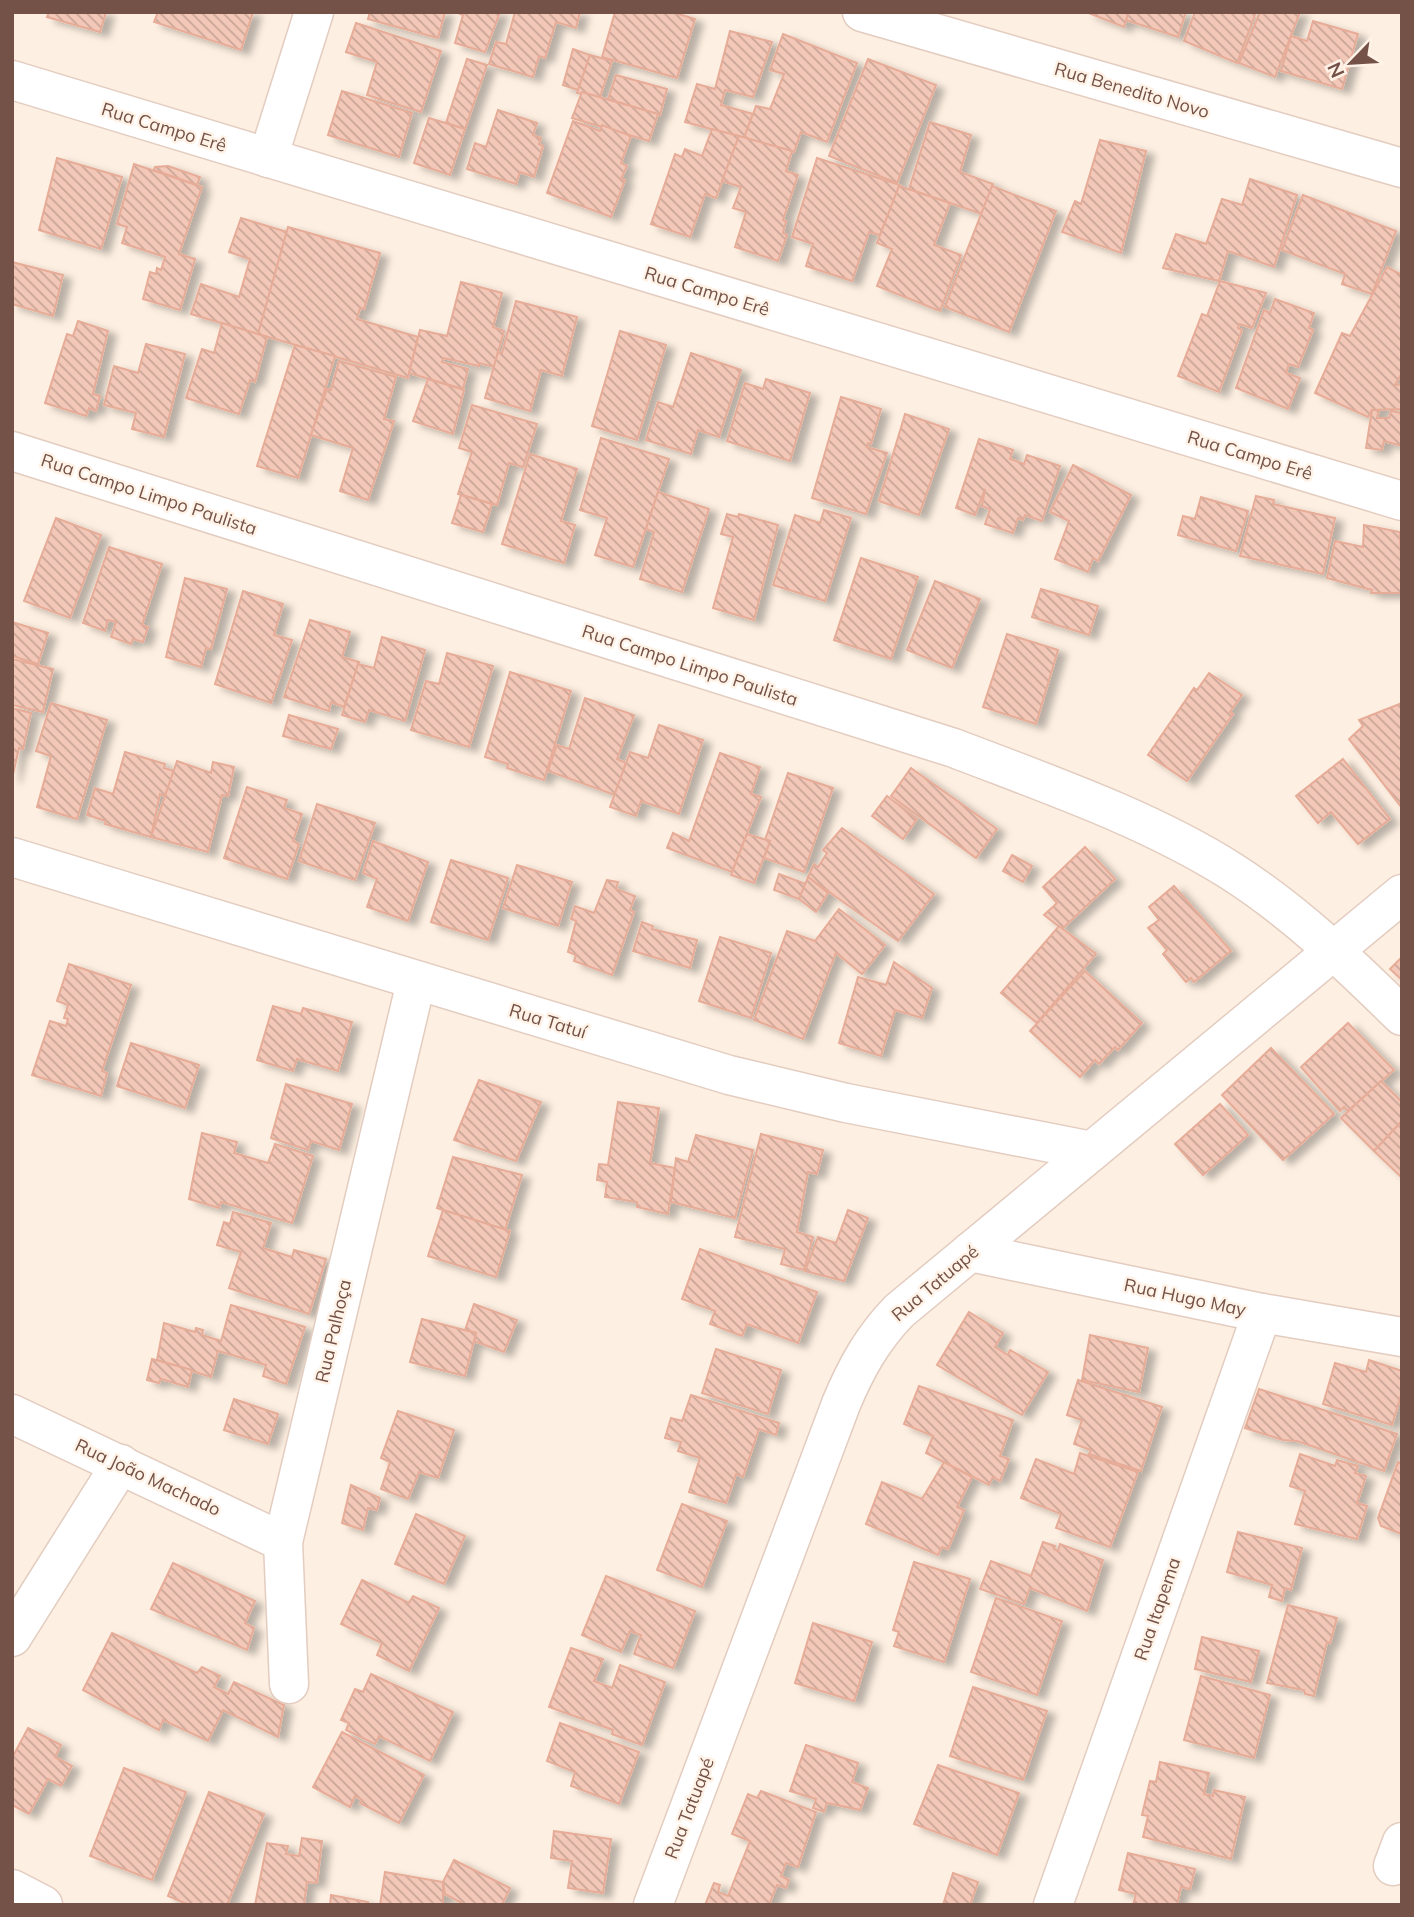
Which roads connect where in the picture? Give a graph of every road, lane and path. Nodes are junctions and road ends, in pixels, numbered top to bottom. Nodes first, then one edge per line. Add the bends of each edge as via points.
1 (313, 12) edge
2 (862, 12) edge
3 (12, 80) edge
4 (268, 158) junction
5 (1402, 169) edge
6 (12, 451) edge
7 (1402, 501) edge
8 (12, 857) edge
9 (1402, 894) edge
10 (1335, 950) junction
11 (415, 982) junction
12 (1402, 1016) edge
13 (1092, 1151) junction
14 (970, 1252) junction
15 (1262, 1313) junction
16 (1402, 1337) edge
17 (12, 1414) edge
18 (121, 1464) junction
19 (282, 1542) junction
20 (12, 1637) edge
21 (289, 1684) dead end
22 (12, 1889) edge
23 (43, 1905) edge
24 (653, 1905) edge
25 (1053, 1905) edge

1 - 4 street
2 - 5 street, Rua Benedito Novo
3 - 4 street, Rua Campo Erê
4 - 7 street, Rua Campo Erê
6 - 10 street, Rua Campo Limpo Paulista via 954,748 1161,834 1230,871
8 - 11 street, Rua Tatuí
9 - 10 street, Rua Tatuapé
10 - 12 street, Rua Campo Limpo Paulista
10 - 13 street, Rua Tatuapé
11 - 13 street, Rua Tatuí via 729,1075
11 - 19 street, Rua Palhoça
13 - 14 street, Rua Tatuapé
14 - 15 street, Rua Hugo May
14 - 24 street, Rua Tatuapé via 899,1311 877,1334 856,1368
15 - 16 street, Rua Hugo May
15 - 25 street, Rua Itapema
17 - 18 street, Rua João Machado
18 - 19 street, Rua João Machado
18 - 20 street
19 - 21 street, Rua Palhoça
22 - 23 street

